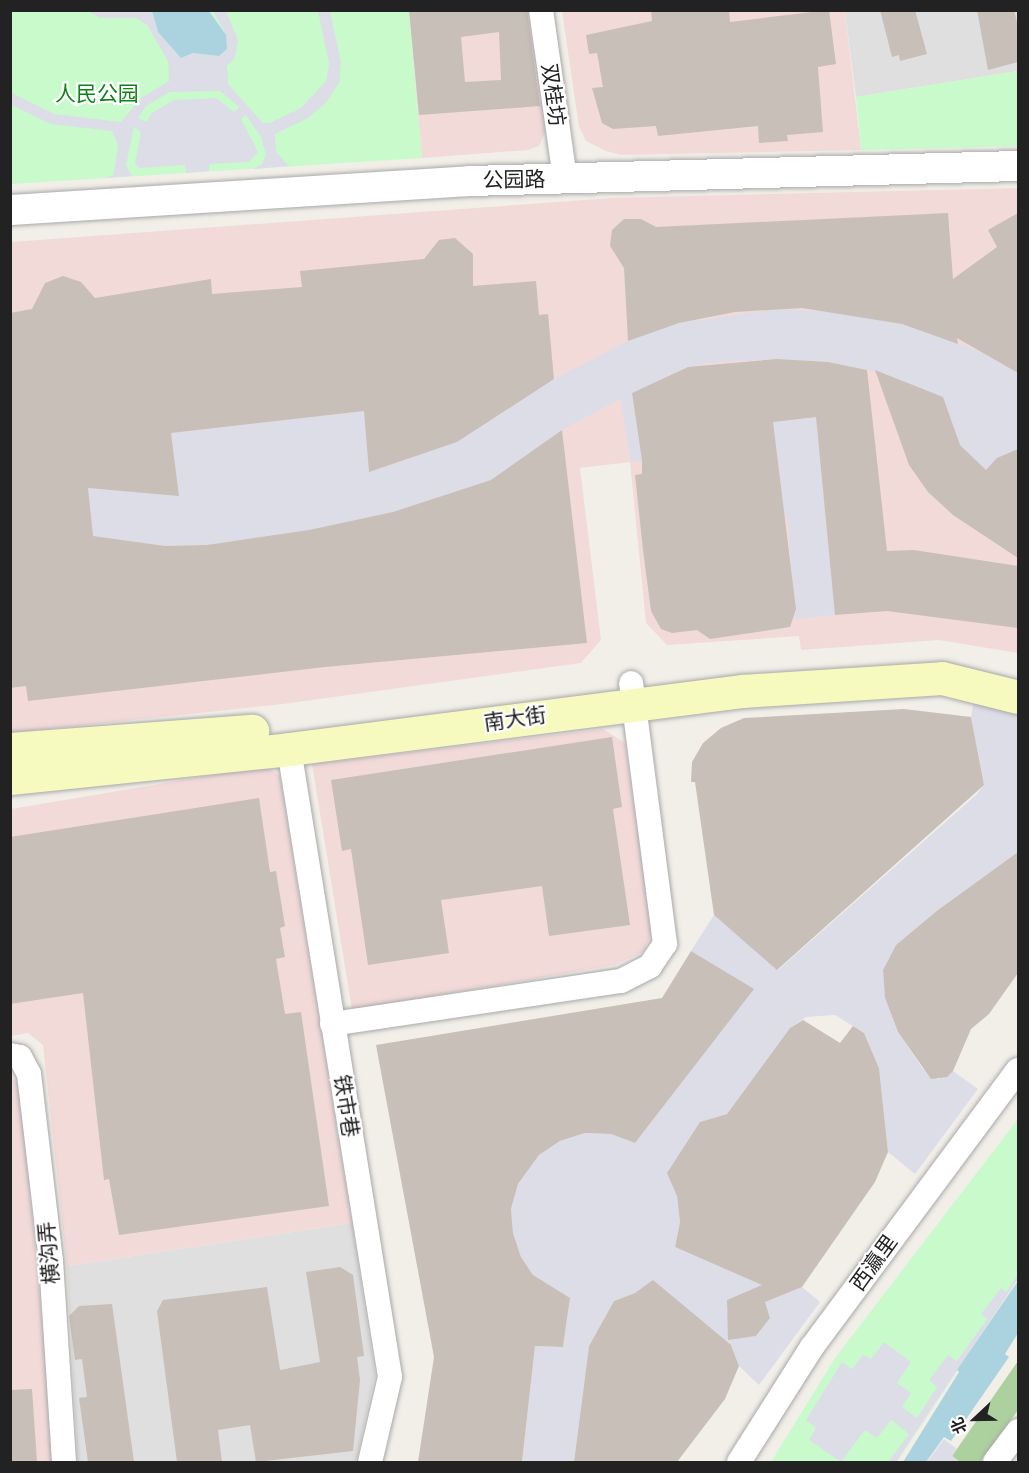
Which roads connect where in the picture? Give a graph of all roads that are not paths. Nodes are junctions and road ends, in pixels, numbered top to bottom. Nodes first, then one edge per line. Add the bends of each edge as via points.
1 (541, 10) edge
2 (1018, 166) edge
3 (566, 179) junction
4 (10, 210) edge
5 (1018, 673) edge
6 (633, 693) junction
7 (1018, 697) edge
8 (10, 749) edge
9 (289, 749) junction
10 (10, 778) edge
11 (332, 1024) junction
12 (10, 1055) edge
13 (1018, 1070) edge
14 (1018, 1431) edge
15 (64, 1462) edge
16 (370, 1462) edge
17 (739, 1462) edge
18 (995, 1462) edge

1 - 3 street, 双桂坊
2 - 3 street, 公园路
3 - 4 street, 公园路
5 - 6 main road, 南大街 via 942,656 742,668
6 - 7 main road, 南大街 via 742,691 942,678
6 - 8 main road, 南大街 via 286,728
6 - 9 main road, 南大街
6 - 11 street via 665,944 650,966 621,981
9 - 10 main road, 南大街
9 - 11 street, 铁市巷
11 - 16 street, 铁市巷 via 390,1377
12 - 15 street, 横沟弄 via 20,1057 29,1074 51,1261
13 - 17 street, 西瀛里 via 812,1347
14 - 18 street

